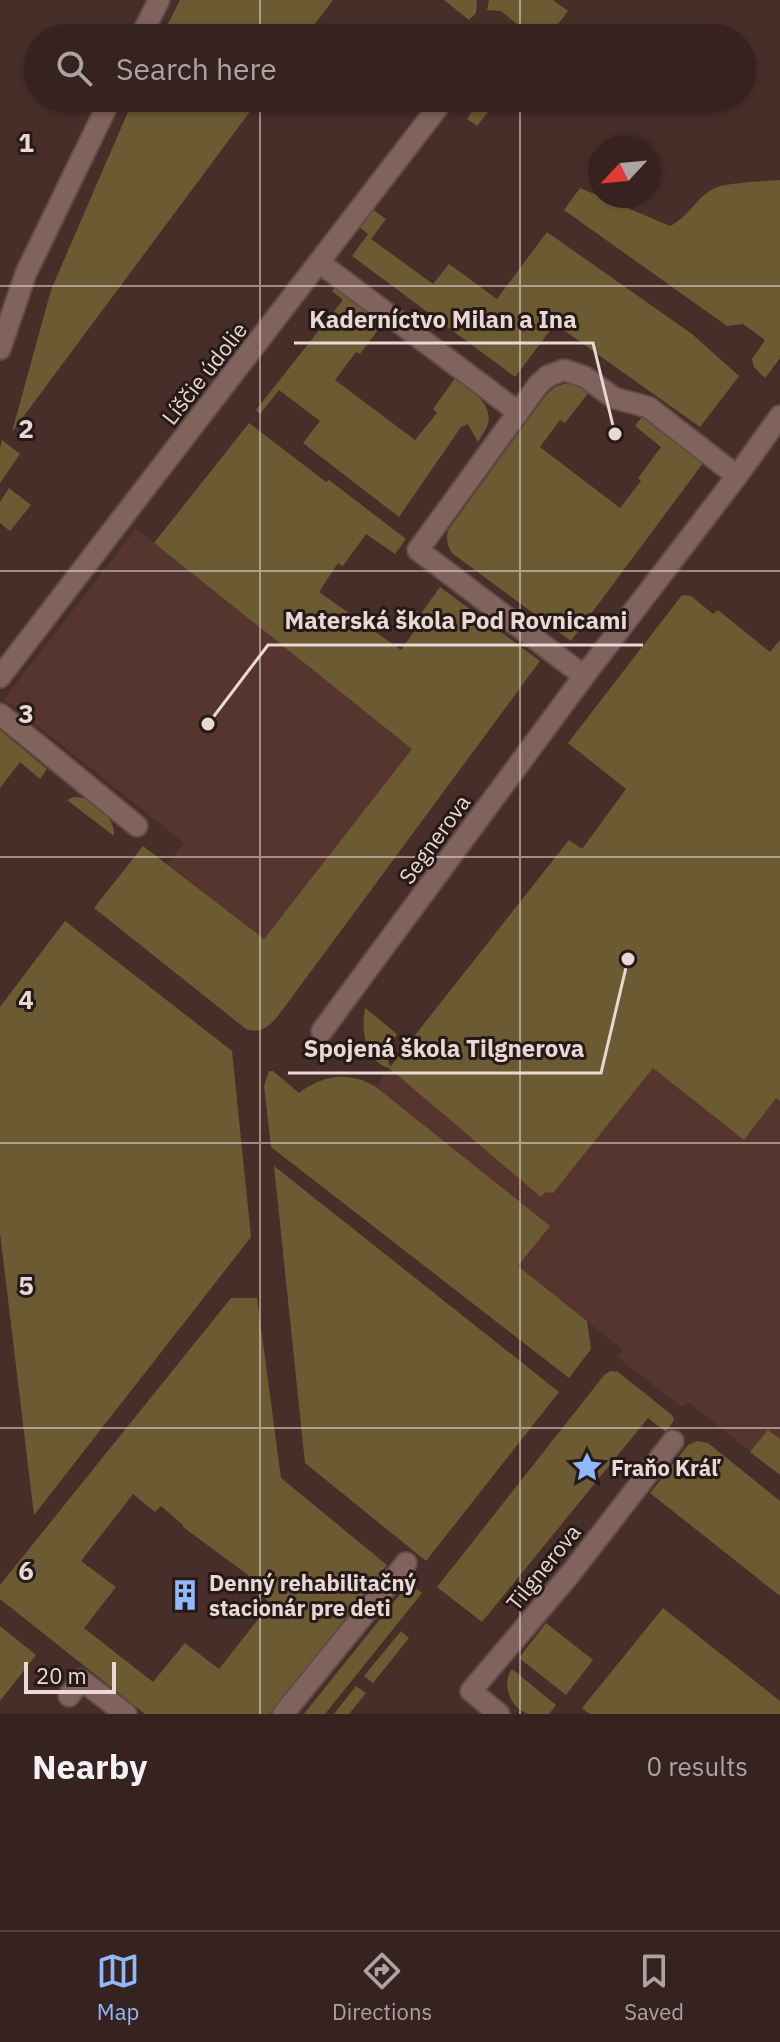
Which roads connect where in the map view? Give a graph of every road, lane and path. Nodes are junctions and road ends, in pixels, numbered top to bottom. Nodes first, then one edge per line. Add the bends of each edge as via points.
1 (159, 0) edge
2 (147, 24) edge
3 (104, 112) edge
4 (434, 112) edge
5 (320, 263) junction
6 (0, 349) edge
7 (518, 412) junction
8 (780, 416) edge
9 (737, 476) junction
10 (584, 676) junction
11 (0, 677) edge
12 (0, 714) edge
13 (137, 826) dead end
14 (322, 1031) dead end
15 (673, 1441) dead end
16 (406, 1563) dead end
17 (69, 1696) dead end
18 (126, 1714) edge
19 (283, 1714) edge
20 (499, 1714) edge

1 - 2 street
3 - 6 street via 26,273
4 - 5 street, Líščie údolie
5 - 7 street
5 - 11 street, Líščie údolie
7 - 9 street via 538,385 564,370 585,377 614,398 648,407
7 - 10 street via 418,550
8 - 9 street, Segnerova
9 - 10 street, Segnerova
10 - 14 street, Segnerova
12 - 13 street
15 - 20 street, Tilgnerova via 471,1691
16 - 19 street
17 - 18 street via 81,1680

